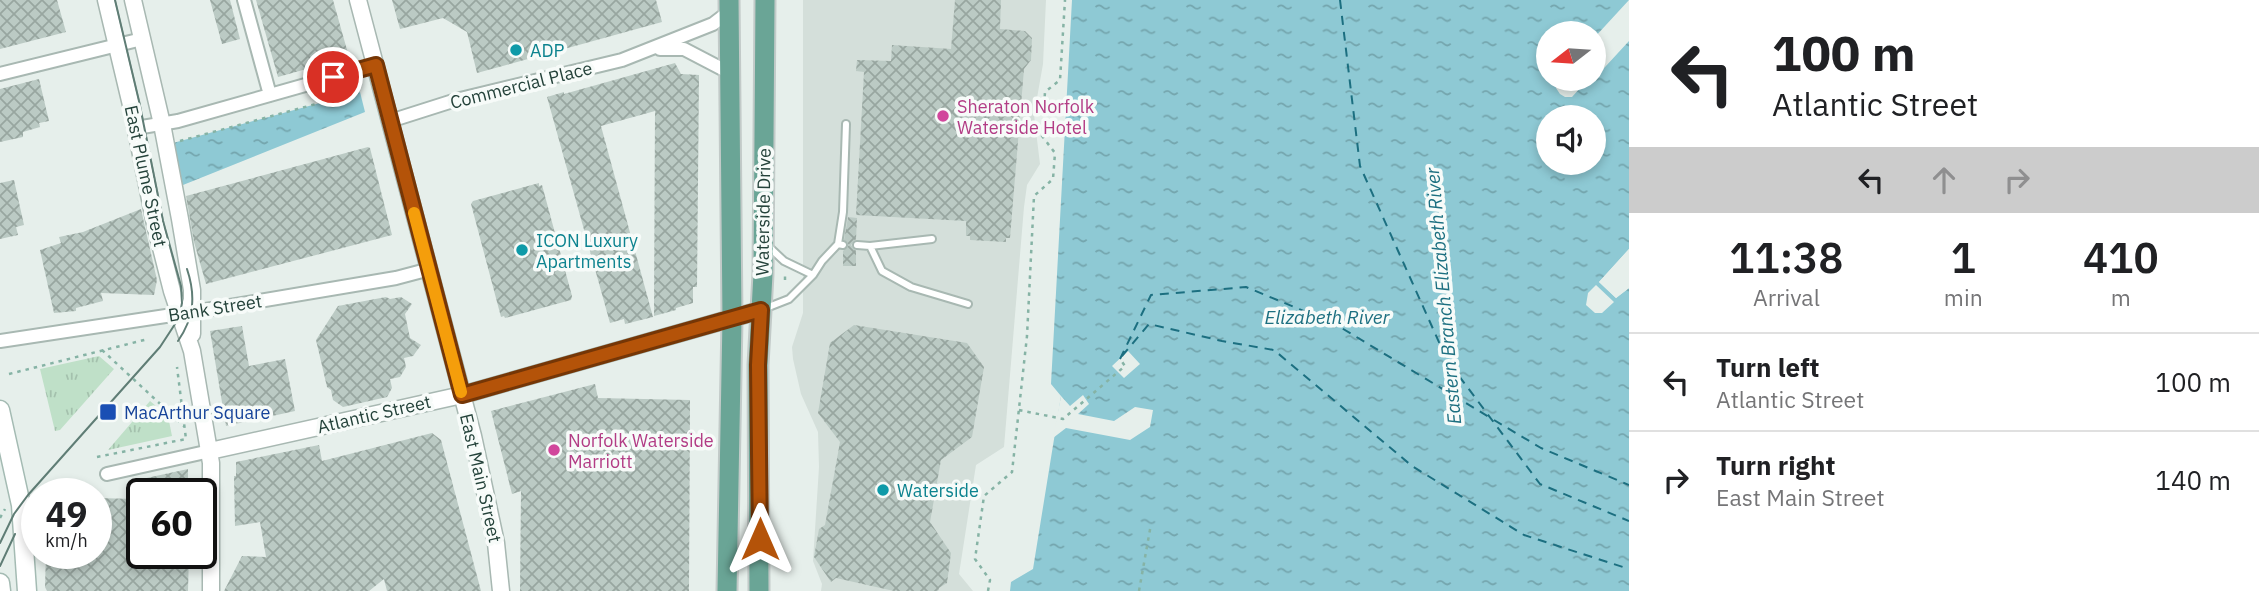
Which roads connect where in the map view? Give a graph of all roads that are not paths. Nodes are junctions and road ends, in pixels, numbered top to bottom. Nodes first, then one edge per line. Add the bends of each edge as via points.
1 (106, 0) edge
2 (133, 0) edge
3 (244, 0) edge
4 (358, 0) edge
5 (765, 0) edge
6 (729, 6) edge
7 (142, 39) junction
8 (117, 45) junction
9 (653, 49) junction
10 (376, 65) junction
11 (730, 73) junction
12 (0, 74) edge
13 (270, 95) junction
14 (390, 121) junction
15 (162, 124) junction
16 (846, 124) dead end
17 (136, 128) junction
18 (932, 239) dead end
19 (764, 242) junction
20 (857, 245) dead end
21 (870, 246) junction
22 (430, 269) junction
23 (813, 275) junction
24 (968, 304) dead end
25 (761, 310) junction
26 (186, 313) junction
27 (732, 319) junction
28 (0, 341) edge
29 (462, 395) junction
30 (0, 410) edge
31 (210, 451) junction
32 (107, 474) dead end
33 (0, 583) edge
34 (1, 591) edge
35 (22, 591) edge
36 (211, 591) edge
37 (500, 591) edge
38 (727, 591) edge
39 (759, 591) edge

1 - 8 street, East Plume Street
2 - 7 street, East Plume Street
3 - 13 street
4 - 10 street, East Main Street
5 - 19 main road, Waterside Drive
6 - 9 street, Commercial Place via 713,24
6 - 11 main road, Waterside Drive
7 - 8 street
7 - 15 street, East Plume Street
8 - 12 street
8 - 17 street, East Plume Street
9 - 11 street, Commercial Place via 684,49
9 - 14 street, Commercial Place
10 - 13 street
10 - 14 street, East Main Street
11 - 27 main road, Waterside Drive
13 - 15 street
14 - 22 street, East Main Street
15 - 17 street
15 - 26 street, East Plume Street via 192,290
16 - 23 lane via 841,245
17 - 26 street, East Plume Street via 155,224
18 - 21 lane
19 - 23 lane via 784,261
19 - 25 main road, Waterside Drive
20 - 21 lane
21 - 24 lane via 882,271 911,287
22 - 26 street, Bank Street
22 - 29 street, East Main Street
23 - 25 lane via 789,299
25 - 27 street, Atlantic Street
25 - 39 main road, Waterside Drive
26 - 28 street, Bank Street
26 - 31 street, East Plume Street
27 - 29 street, Atlantic Street
27 - 38 main road, Waterside Drive
29 - 31 street, Atlantic Street
29 - 37 street, East Main Street via 496,543
30 - 35 main road via 21,505
31 - 32 street, Atlantic Street
31 - 36 street, East Plume Street
33 - 34 main road

